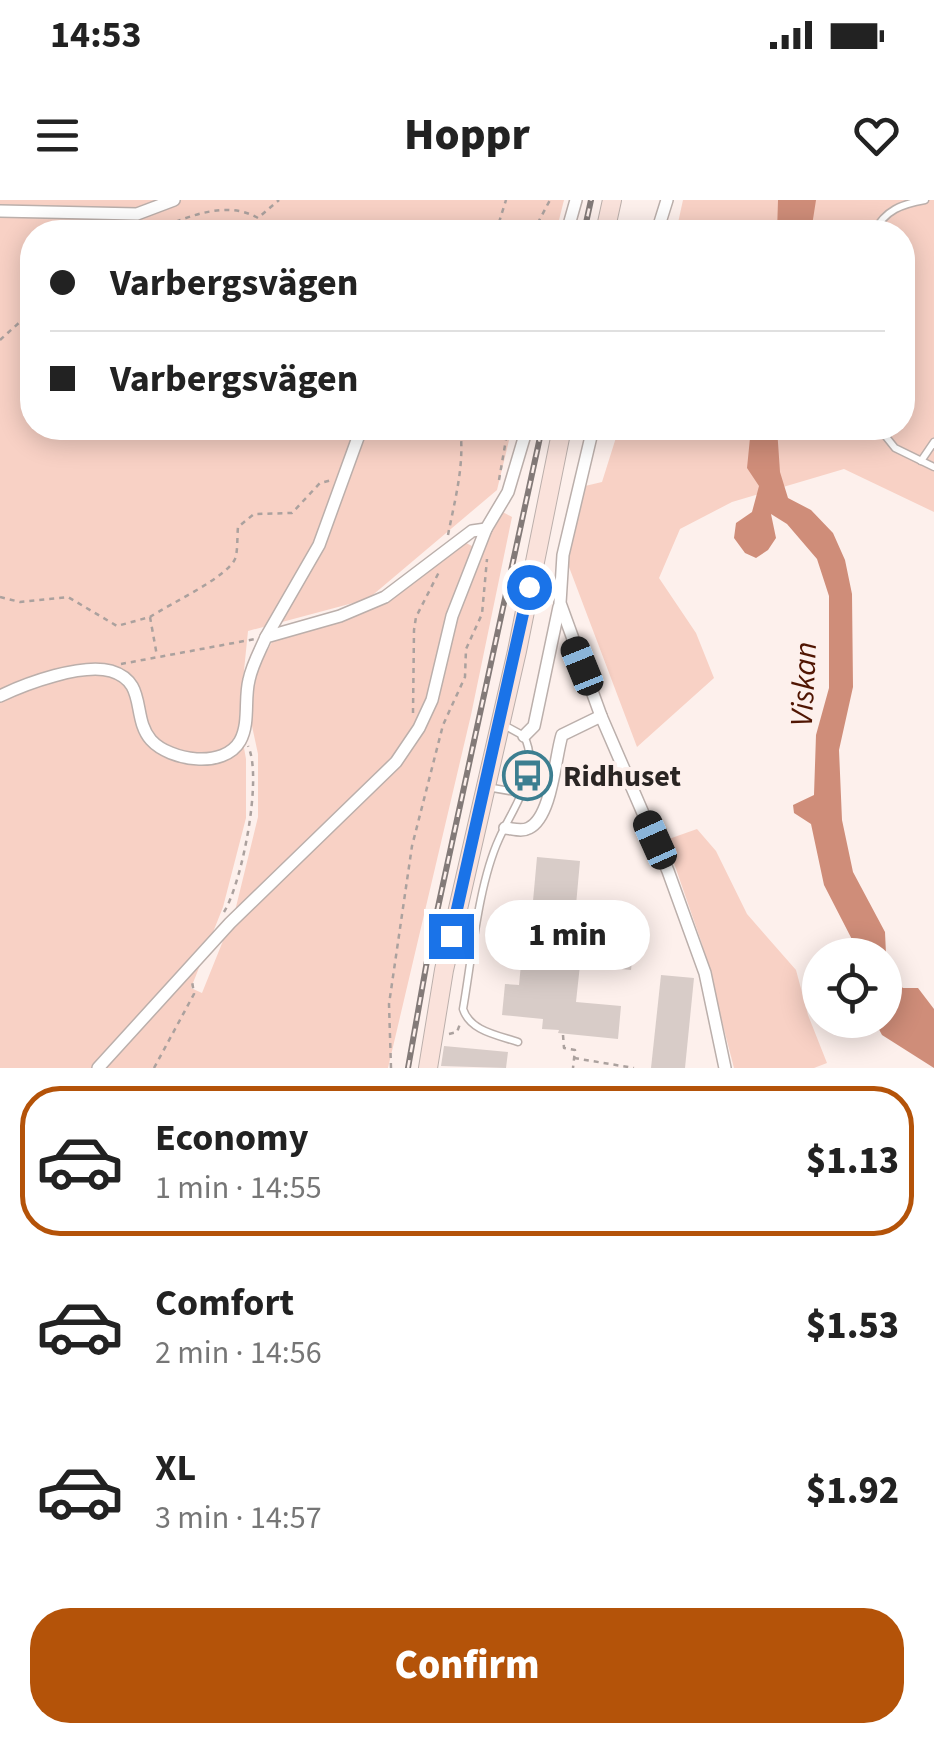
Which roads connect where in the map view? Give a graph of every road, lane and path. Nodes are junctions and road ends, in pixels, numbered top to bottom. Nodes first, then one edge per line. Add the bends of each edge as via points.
1 (174, 200) edge
2 (280, 200) edge
3 (925, 200) edge
4 (0, 212) edge
5 (137, 216) junction
6 (133, 220) edge
7 (150, 220) edge
8 (180, 220) edge
9 (880, 220) edge
10 (20, 322) edge
11 (0, 340) edge
12 (357, 440) edge
13 (461, 440) edge
14 (505, 440) edge
15 (523, 440) edge
16 (559, 440) edge
17 (590, 440) edge
18 (889, 440) edge
19 (934, 442) edge
20 (921, 461) junction
21 (934, 466) edge
22 (345, 476) junction
23 (498, 510) junction
24 (484, 535) junction
25 (445, 550) junction
26 (0, 597) edge
27 (560, 602) junction
28 (150, 617) junction
29 (266, 637) junction
30 (157, 656) junction
31 (100, 670) junction
32 (0, 696) edge
33 (601, 716) junction
34 (500, 724) junction
35 (419, 728) junction
36 (242, 736) junction
37 (524, 736) junction
38 (486, 786) junction
39 (521, 792) junction
40 (505, 828) junction
41 (230, 923) junction
42 (185, 972) junction
43 (464, 1013) junction
44 (563, 1035) dead end
45 (518, 1042) dead end
46 (430, 1044) junction
47 (574, 1058) junction
48 (98, 1068) edge
49 (154, 1068) edge
50 (391, 1068) edge
51 (428, 1068) edge
52 (573, 1068) edge
53 (634, 1068) edge
54 (725, 1068) edge

1 - 5 street
2 - 8 path via 258,218 244,209
3 - 9 lane via 903,204
4 - 5 street
5 - 6 path
5 - 7 path
10 - 11 path
12 - 22 street
13 - 25 path
14 - 23 path
15 - 23 street
16 - 34 main road
17 - 27 street via 562,555
18 - 20 lane
19 - 20 lane
20 - 21 lane
22 - 28 path via 320,483 292,513 254,514 238,527 236,558 220,578
22 - 29 street via 319,545
23 - 24 street
24 - 25 street via 472,531
24 - 35 street
24 - 50 path via 482,614 443,725 412,846 389,1004
25 - 29 street via 384,597
25 - 35 path via 414,630 413,713
26 - 28 path via 68,597 117,626
27 - 33 street
27 - 37 street via 534,726
28 - 30 path
29 - 30 path
29 - 36 street via 249,678
30 - 31 path
31 - 32 street via 22,685
31 - 36 street via 133,685 144,730 168,752 222,756
33 - 40 street via 562,734 536,824
33 - 54 street via 699,956
34 - 37 lane
34 - 38 main road
35 - 41 street via 396,762
36 - 41 path via 252,755 252,814 233,898 223,913
37 - 39 lane via 530,756
38 - 39 lane
38 - 46 main road
39 - 40 lane
40 - 43 lane via 489,867
41 - 42 street
42 - 48 street
42 - 49 path via 194,994
43 - 45 lane via 476,1027
43 - 46 path via 457,1032
44 - 47 path
46 - 51 main road
47 - 52 path
47 - 53 path

